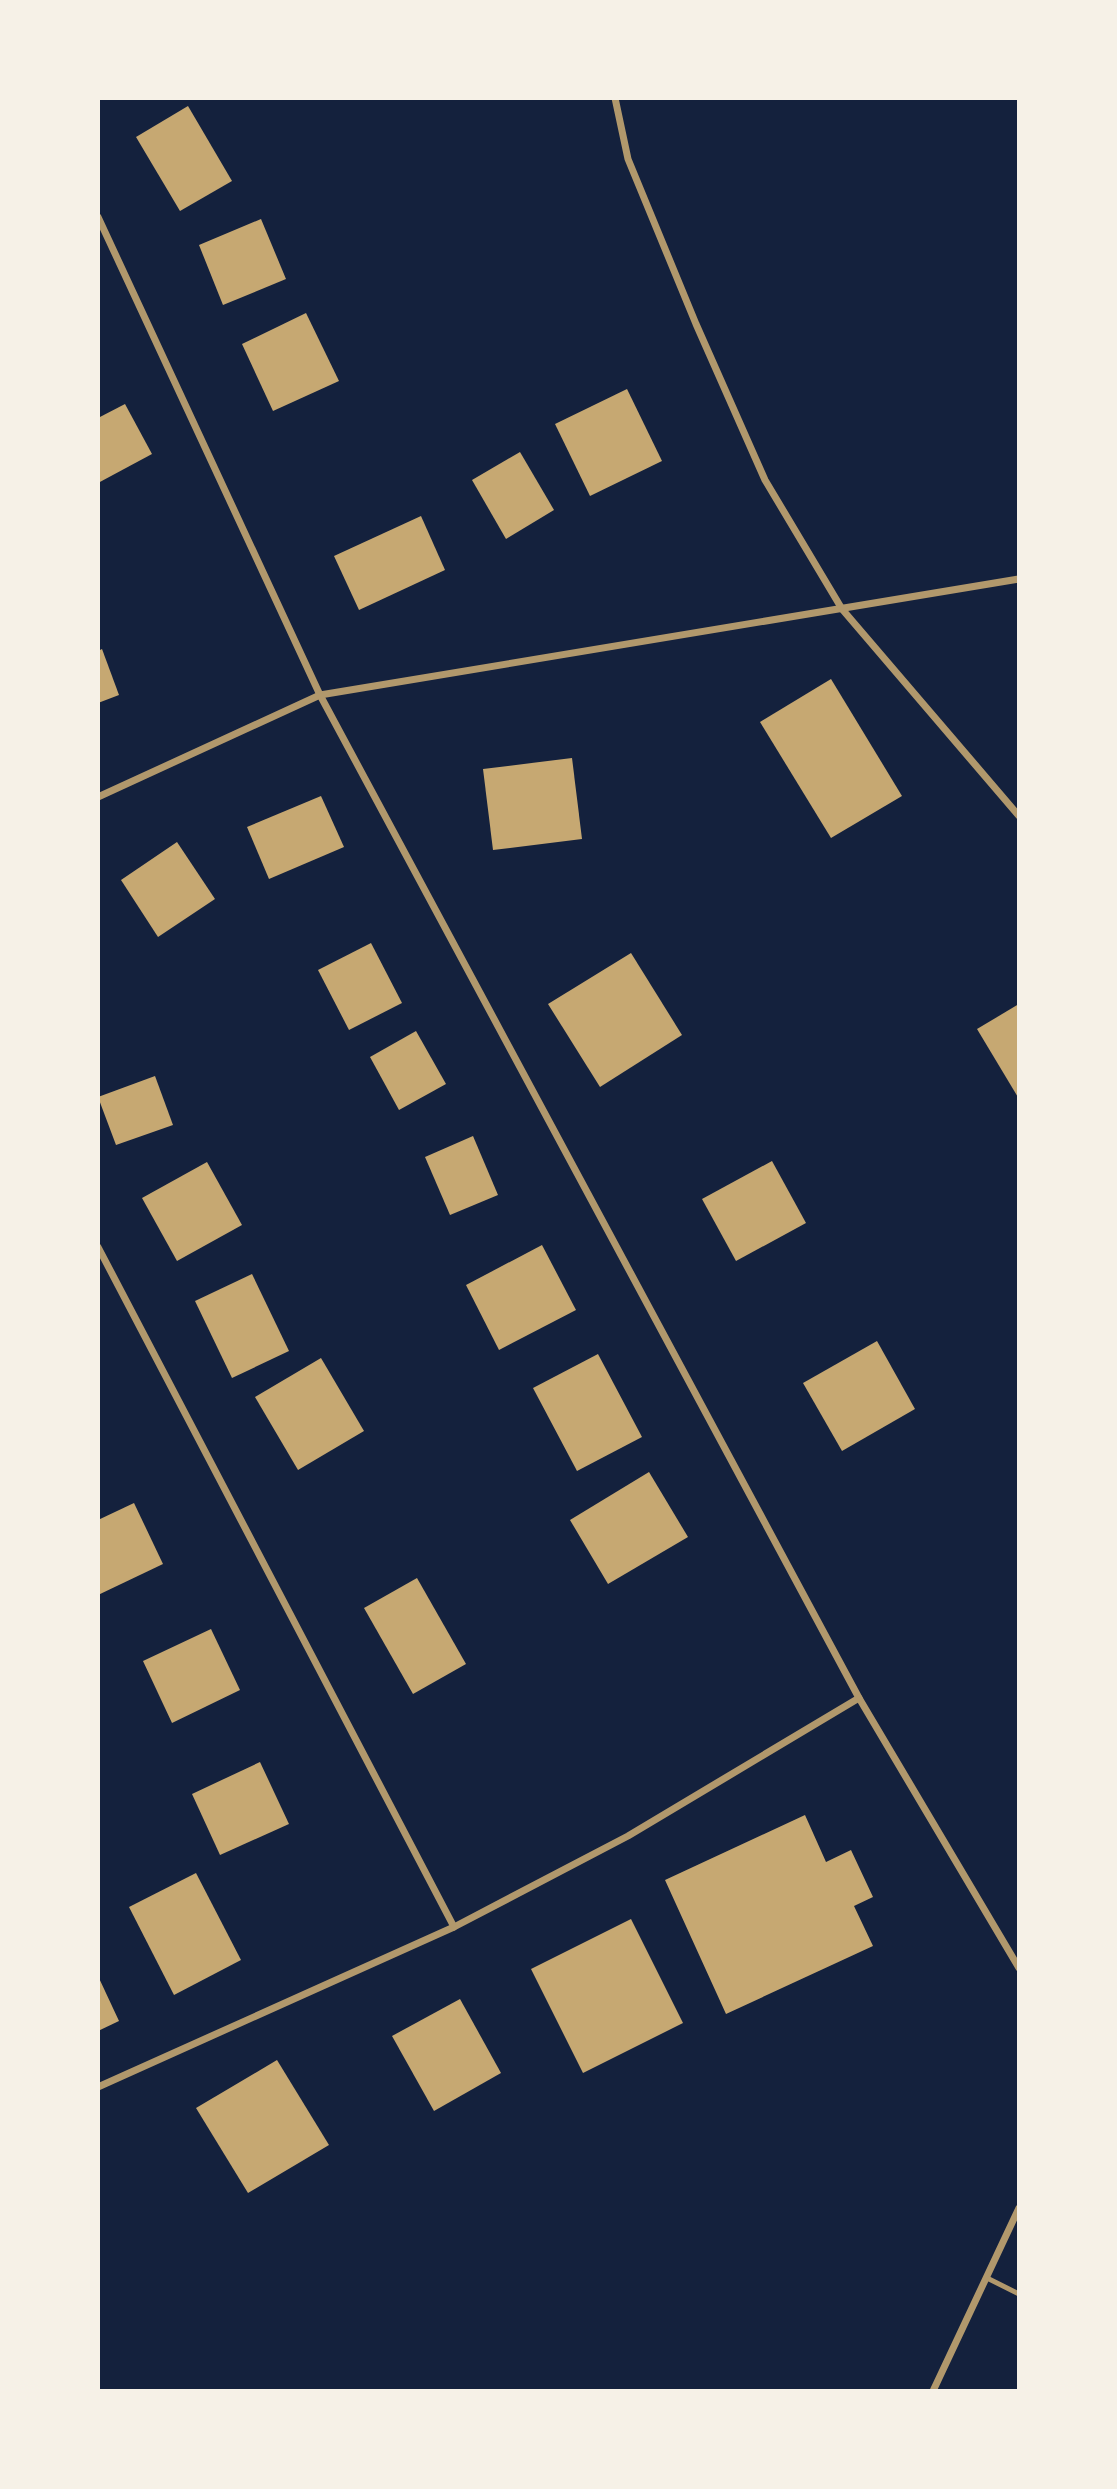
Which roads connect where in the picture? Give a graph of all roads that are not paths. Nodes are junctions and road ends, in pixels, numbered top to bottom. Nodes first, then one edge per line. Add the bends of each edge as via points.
1 (615, 98) edge
2 (98, 217) edge
3 (1019, 579) edge
4 (842, 609) junction
5 (320, 695) junction
6 (98, 797) edge
7 (1019, 817) edge
8 (98, 1247) edge
9 (859, 1698) junction
10 (454, 1927) junction
11 (1019, 1968) edge
12 (98, 2087) edge
13 (1019, 2208) edge
14 (987, 2278) junction
15 (1019, 2294) edge
16 (933, 2391) edge

1 - 4 street via 628,159 765,481
2 - 5 street
3 - 4 street
4 - 5 street
4 - 7 street
5 - 6 street
5 - 9 street
8 - 10 street
9 - 10 street via 628,1836
9 - 11 street
10 - 12 street
13 - 14 street
14 - 15 lane
14 - 16 street

